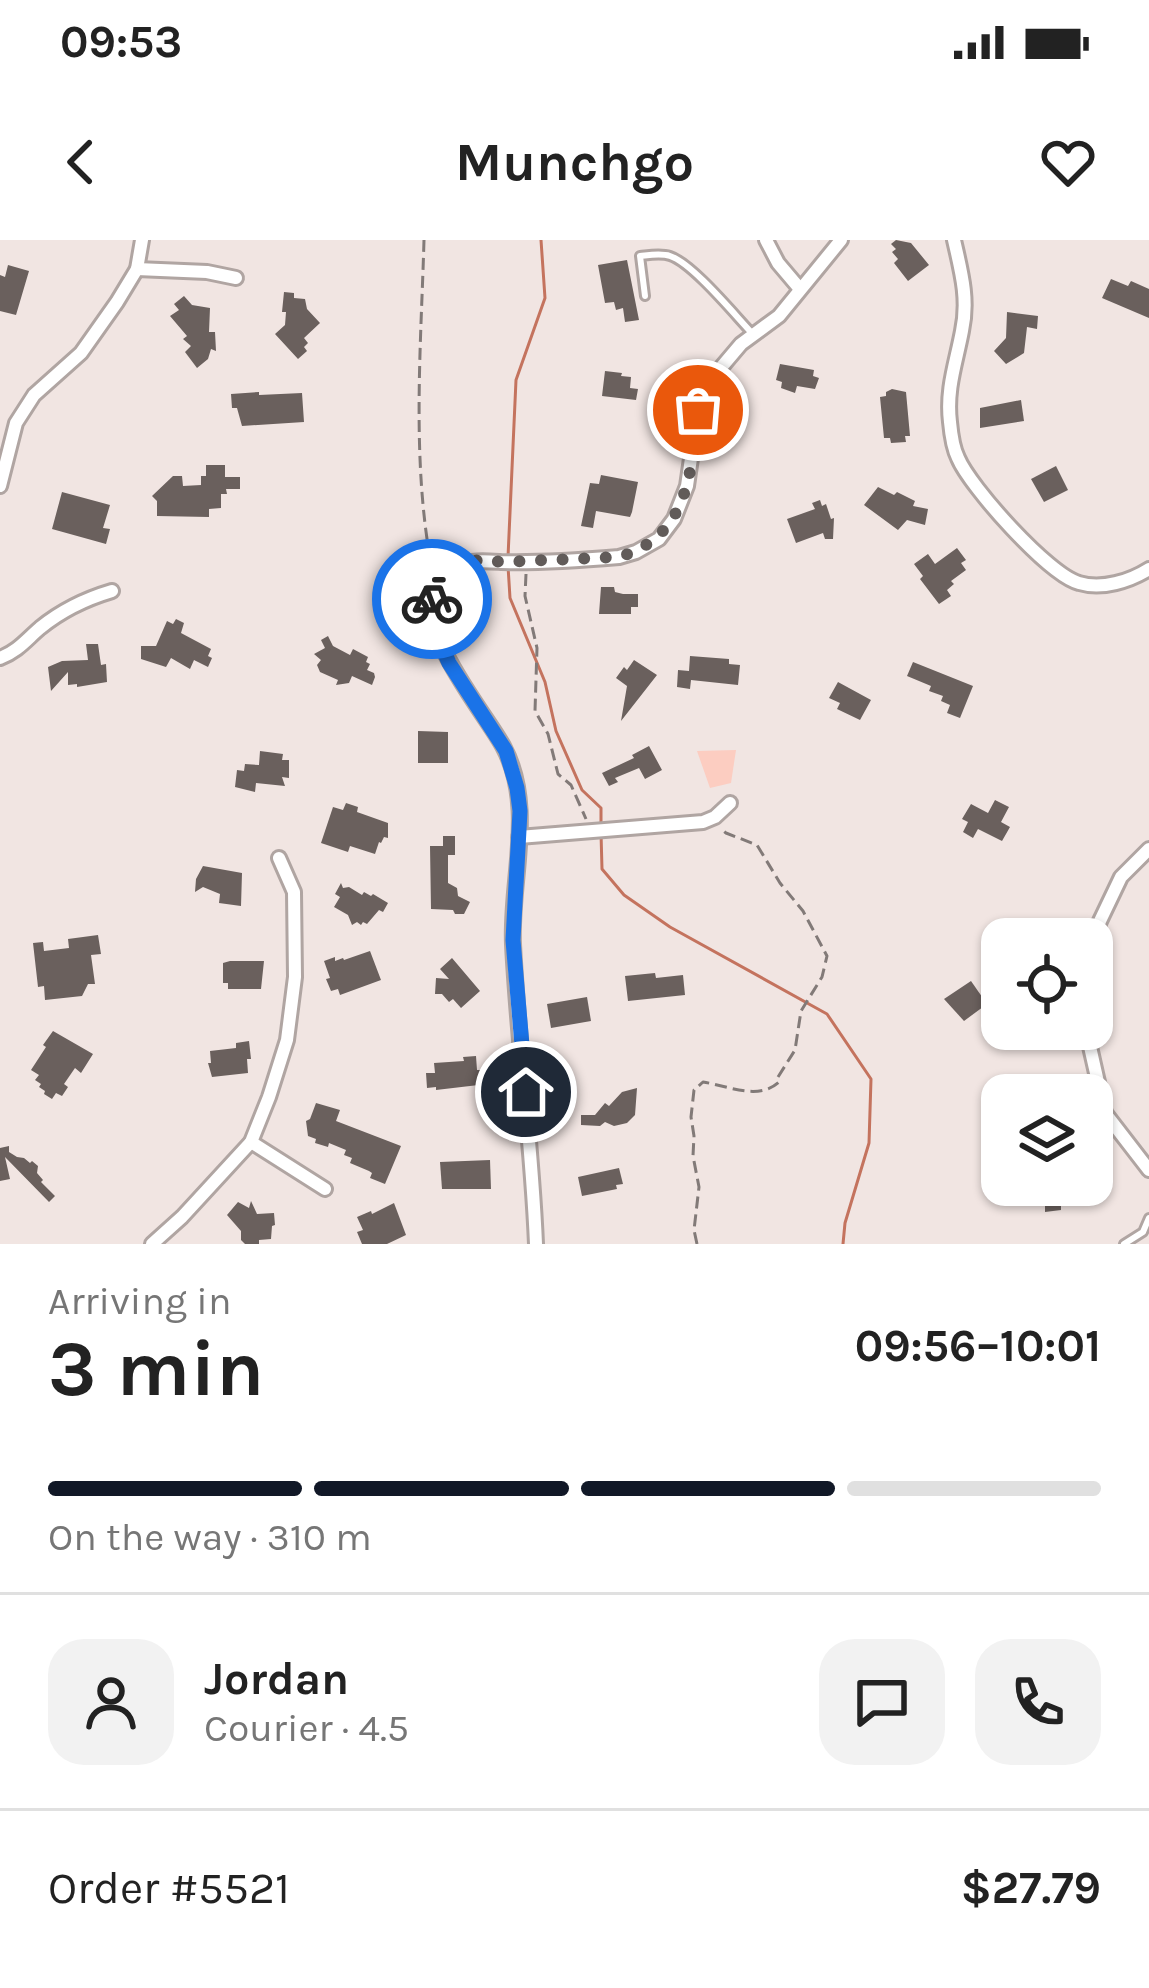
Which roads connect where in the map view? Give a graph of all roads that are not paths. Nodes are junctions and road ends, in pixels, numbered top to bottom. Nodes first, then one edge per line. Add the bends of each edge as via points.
1 (142, 240) edge
2 (766, 240) edge
3 (841, 240) edge
4 (954, 240) edge
5 (137, 268) junction
6 (236, 278) dead end
7 (800, 289) junction
8 (645, 296) dead end
9 (754, 335) junction
10 (0, 486) edge
11 (1149, 569) edge
12 (112, 591) dead end
13 (0, 658) edge
14 (730, 803) dead end
15 (519, 837) junction
16 (1149, 849) edge
17 (279, 858) dead end
18 (1101, 918) edge
19 (1091, 1050) edge
20 (251, 1142) junction
21 (1149, 1170) edge
22 (325, 1189) dead end
23 (1149, 1218) edge
24 (152, 1244) edge
25 (536, 1244) edge
26 (1124, 1244) edge

1 - 5 street
2 - 7 street
3 - 7 street
4 - 11 street via 965,288 948,394 958,459 994,510 1061,574 1105,586
5 - 6 street
5 - 10 street via 81,353 16,423
7 - 9 street
8 - 9 lane via 640,256 666,254
9 - 15 street via 719,370 698,410 687,486 658,539 619,557 482,559 451,567 438,580 434,628 506,751
12 - 13 street via 81,600
14 - 15 street via 710,819
15 - 25 street via 513,940
16 - 18 street via 1121,878
17 - 20 street via 294,892 295,977 287,1040
19 - 21 street via 1105,1113
20 - 22 street
20 - 24 street
23 - 26 lane

